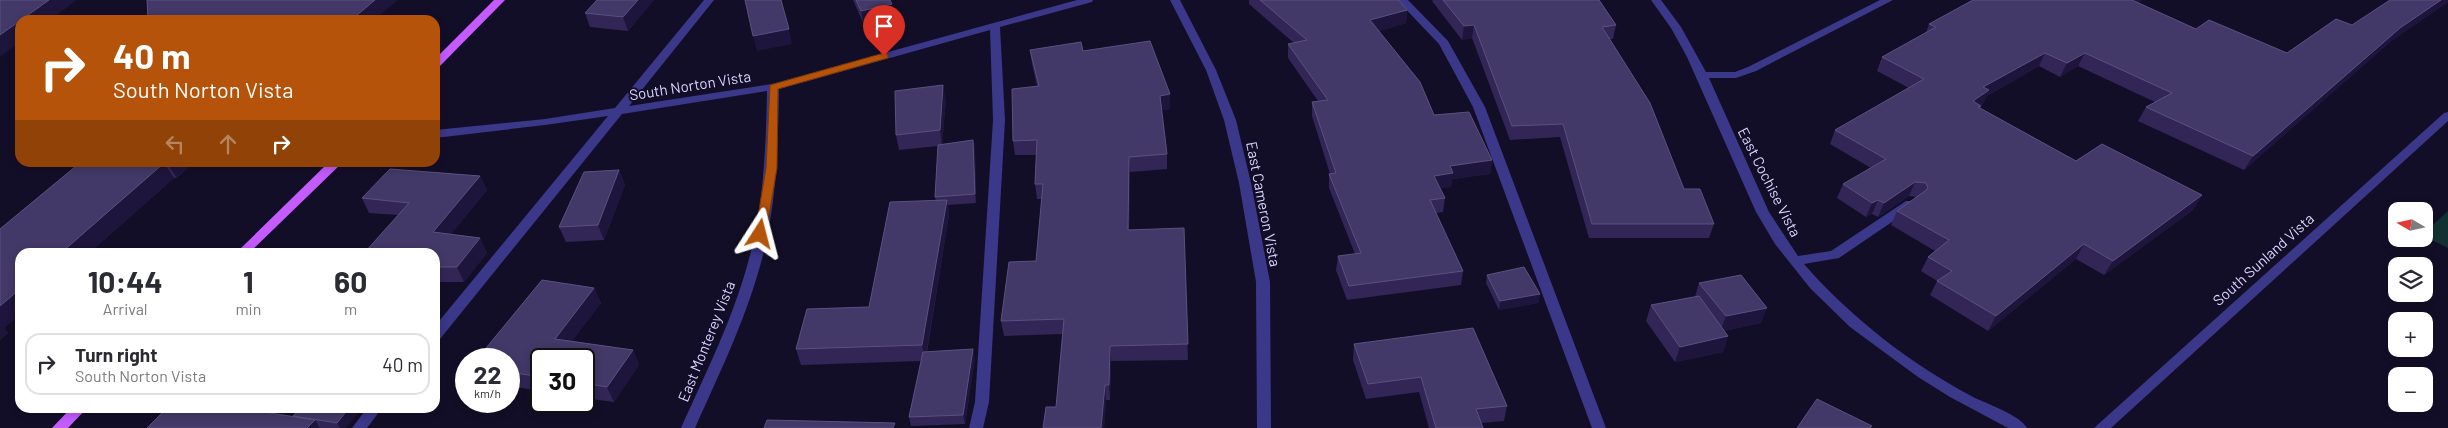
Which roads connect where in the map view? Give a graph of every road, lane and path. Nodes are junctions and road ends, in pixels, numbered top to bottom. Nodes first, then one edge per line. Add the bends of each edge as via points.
1 (500, 0) edge
2 (709, 0) edge
3 (1088, 0) edge
4 (1175, 0) edge
5 (1402, 0) edge
6 (1656, 0) edge
7 (1888, 0) edge
8 (995, 26) junction
9 (440, 60) edge
10 (1702, 75) junction
11 (773, 87) junction
12 (617, 112) junction
13 (2448, 115) edge
14 (440, 133) edge
15 (332, 167) edge
16 (1914, 202) edge
17 (247, 248) edge
18 (1795, 261) junction
19 (440, 329) edge
20 (75, 413) edge
21 (371, 413) edge
22 (59, 428) edge
23 (359, 428) edge
24 (688, 428) edge
25 (976, 428) edge
26 (1264, 428) edge
27 (1599, 428) edge
28 (2020, 428) edge
29 (2101, 428) edge

1 - 9 main road
2 - 12 street
3 - 8 street, South Norton Vista
4 - 26 street, East Cameron Vista via 1211,70 1230,120 1244,183 1262,282
5 - 27 street via 1444,43 1478,107
6 - 10 street, East Cochise Vista via 1672,18
7 - 10 street via 1752,69 1736,75
8 - 11 street, South Norton Vista
8 - 25 street via 999,120 982,402
10 - 18 street, East Cochise Vista via 1733,152 1780,241
11 - 12 street, South Norton Vista
11 - 24 street, East Monterey Vista via 772,168 758,251 737,317
12 - 14 street, South Norton Vista
12 - 19 street
13 - 29 street, South Sunland Vista
15 - 17 main road
16 - 18 street via 1834,255
18 - 28 street, East Cochise Vista via 1838,309 1896,354 1946,388
20 - 22 main road
21 - 23 street

